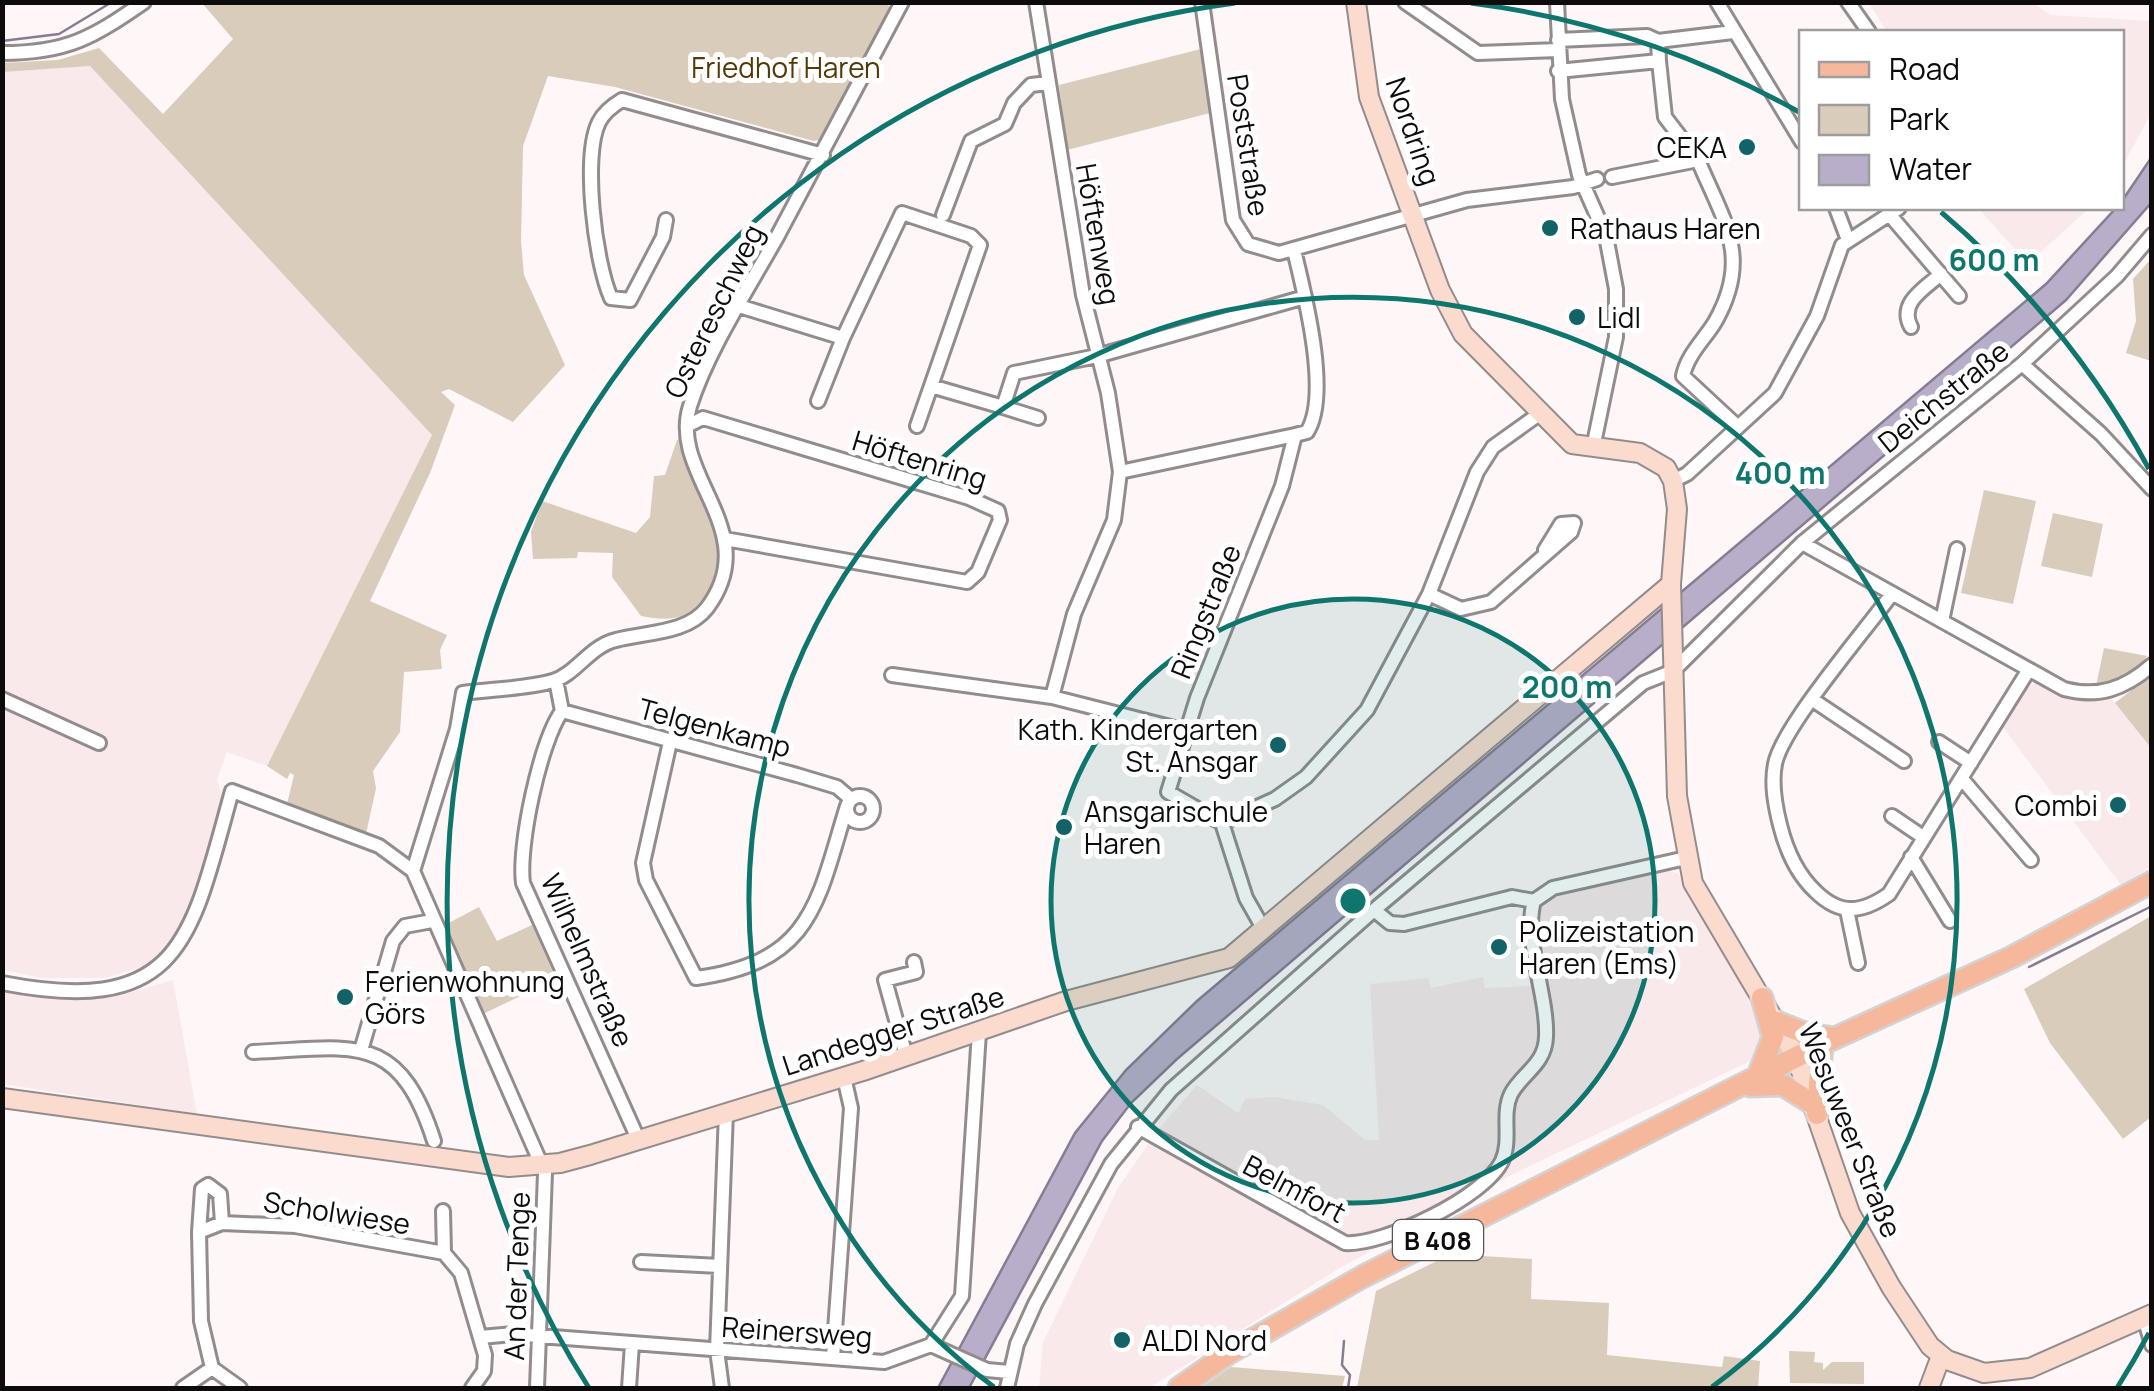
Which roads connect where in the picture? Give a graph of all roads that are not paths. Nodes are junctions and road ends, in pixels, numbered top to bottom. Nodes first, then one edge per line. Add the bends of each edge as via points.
1 (144, 2) edge
2 (902, 2) edge
3 (1036, 2) edge
4 (1202, 2) edge
5 (1356, 2) edge
6 (1405, 2) edge
7 (1558, 2) edge
8 (1718, 2) edge
9 (1848, 2) edge
10 (1868, 30) edge
11 (1733, 32) junction
12 (1652, 38) junction
13 (1558, 45) junction
14 (2, 53) edge
15 (1659, 62) junction
16 (1558, 71) junction
17 (1048, 83) junction
18 (1799, 137) edge
19 (823, 155) junction
20 (1698, 160) junction
21 (1612, 177) dead end
22 (1590, 182) junction
23 (1837, 210) edge
24 (1894, 211) edge
25 (944, 214) dead end
26 (1414, 217) junction
27 (666, 220) dead end
28 (2152, 236) edge
29 (1848, 240) junction
30 (1294, 250) junction
31 (1940, 274) junction
32 (1958, 296) dead end
33 (1305, 298) junction
34 (739, 306) junction
35 (1911, 327) dead end
36 (843, 338) junction
37 (1097, 356) junction
38 (2022, 364) junction
39 (931, 386) junction
40 (818, 401) dead end
41 (1003, 407) junction
42 (1539, 414) junction
43 (1038, 418) dead end
44 (687, 426) junction
45 (917, 426) dead end
46 (1738, 427) junction
47 (1295, 435) junction
48 (1593, 448) junction
49 (1120, 472) junction
50 (1673, 481) junction
51 (2152, 489) edge
52 (726, 538) junction
53 (1802, 542) junction
54 (1957, 549) dead end
55 (1545, 550) dead end
56 (1671, 590) junction
57 (1430, 594) junction
58 (1892, 595) junction
59 (1942, 622) junction
60 (2152, 666) edge
61 (1673, 671) junction
62 (2028, 671) junction
63 (892, 675) dead end
64 (556, 680) junction
65 (1052, 698) junction
66 (2, 699) edge
67 (1813, 700) junction
68 (562, 711) junction
69 (1186, 732) junction
70 (670, 742) junction
71 (1939, 742) dead end
72 (100, 743) dead end
73 (1904, 761) dead end
74 (1971, 763) junction
75 (1962, 780) junction
76 (1892, 816) dead end
77 (1222, 823) junction
78 (1923, 837) junction
79 (1911, 857) junction
80 (1686, 858) junction
81 (2032, 860) dead end
82 (413, 872) junction
83 (2152, 882) edge
84 (1534, 901) junction
85 (1374, 910) junction
86 (1848, 910) junction
87 (1950, 921) dead end
88 (432, 922) junction
89 (1264, 928) junction
90 (914, 962) dead end
91 (1858, 963) dead end
92 (2, 982) edge
93 (1762, 998) junction
94 (1777, 1022) junction
95 (979, 1032) junction
96 (1829, 1041) junction
97 (362, 1047) junction
98 (253, 1052) dead end
99 (906, 1056) junction
100 (1796, 1058) junction
101 (844, 1076) junction
102 (1750, 1081) junction
103 (2, 1098) edge
104 (1815, 1109) junction
105 (726, 1112) junction
106 (1138, 1128) junction
107 (434, 1141) dead end
108 (639, 1141) junction
109 (542, 1165) junction
110 (443, 1211) dead end
111 (222, 1223) junction
112 (199, 1232) junction
113 (444, 1253) junction
114 (641, 1262) dead end
115 (720, 1266) junction
116 (2148, 1316) edge
117 (538, 1336) junction
118 (481, 1337) junction
119 (632, 1344) junction
120 (931, 1345) junction
121 (2152, 1345) edge
122 (717, 1350) junction
123 (1941, 1356) junction
124 (833, 1358) junction
125 (212, 1368) junction
126 (1009, 1372) junction
127 (183, 1388) edge
128 (240, 1388) edge
129 (472, 1388) edge
130 (538, 1388) edge
131 (629, 1388) edge
132 (722, 1388) edge
133 (1008, 1388) edge
134 (1179, 1388) edge
135 (1930, 1388) edge

1 - 14 street via 86,42 42,54
2 - 19 street, Ostereschweg
3 - 17 street, Höftenweg
4 - 30 street, Poststraße via 1235,228 1258,248
5 - 26 main road, Nordring via 1369,96
6 - 13 street via 1478,54
7 - 13 street
8 - 11 street
9 - 10 street
11 - 12 street
11 - 18 street
12 - 13 street
12 - 15 street
13 - 16 street
15 - 16 street
15 - 20 street via 1665,117
16 - 22 street
17 - 25 street via 1031,85 1005,124 971,141
17 - 37 street, Höftenweg
19 - 27 street via 622,100 599,122 593,142 595,250 611,298 630,300
19 - 34 street, Ostereschweg
20 - 21 street
20 - 46 street via 1732,238 1735,266 1726,300 1683,376
22 - 26 street via 1513,192
22 - 48 street via 1616,289 1616,336
23 - 29 street
24 - 29 street
24 - 31 street
26 - 30 street
26 - 42 main road, Nordring via 1463,334
28 - 38 street, Deichstraße
29 - 46 street via 1793,363 1775,393
30 - 33 street, Ringstraße
31 - 32 street
31 - 35 street via 1909,302
33 - 37 street
33 - 47 street, Ringstraße via 1315,401 1311,428
34 - 36 street
34 - 44 street, Ostereschweg
36 - 39 street via 902,213 971,236 980,245
36 - 40 street
37 - 41 street via 1014,372
37 - 49 street, Höftenweg
38 - 51 street
38 - 53 street, Deichstraße
39 - 41 street
39 - 45 street
41 - 43 street
42 - 48 main road, Nordring via 1572,444
42 - 57 street via 1493,447 1477,472
44 - 52 street, Ostereschweg
44 - 52 street, Höftenring via 703,418 969,498 998,511 1000,520 968,582
46 - 50 street
47 - 49 street
47 - 69 street, Ringstraße via 1276,503
48 - 50 main road via 1652,457
49 - 65 street via 1114,520 1074,614
50 - 56 main road, Wesuweer Straße
52 - 64 street via 725,568 704,612 681,625 612,640
53 - 58 street
53 - 61 street, Deichstraße
54 - 59 street
55 - 57 street via 1491,602 1476,608 1448,606
56 - 61 main road, Wesuweer Straße
56 - 89 main road, Landegger Straße
57 - 77 street via 1367,710 1339,746 1275,800
58 - 59 street
58 - 67 street
59 - 62 street
60 - 62 street via 2118,689 2098,693 2064,689
61 - 80 main road, Wesuweer Straße
61 - 85 street, Deichstraße via 1643,682
62 - 74 street
63 - 65 street
64 - 68 street
64 - 82 street via 462,693
65 - 69 street
66 - 72 street
67 - 73 street
67 - 86 street via 1780,746 1774,799 1798,870 1821,897
68 - 70 street, Telgenkamp
68 - 108 street, Wilhelmstraße via 552,725 537,786 520,863 523,883
69 - 77 street, Ringstraße via 1168,792
70 - 70 street, Telgenkamp via 824,783 849,803 822,894 800,929 760,960 727,974 696,978 646,880 643,864
71 - 74 street
74 - 75 street
75 - 78 street
75 - 81 street
76 - 78 street
77 - 89 street via 1246,898
78 - 79 street
79 - 86 street via 1889,894 1867,909
79 - 87 street
80 - 84 street via 1553,888
80 - 93 main road, Wesuweer Straße via 1702,903
82 - 88 street
82 - 92 street via 380,846 232,791 199,910 155,972 103,992
83 - 96 main road, B 408 via 2012,957
84 - 85 street via 1512,897 1397,925
84 - 106 street, Belmfort via 1546,1043 1535,1068 1510,1095 1508,1139 1496,1173 1454,1203 1384,1238 1345,1242
85 - 106 street, Deichstraße via 1171,1090
86 - 91 street
88 - 97 street via 405,926 393,941
88 - 109 street
89 - 95 main road, Landegger Straße via 1217,962 1103,989
90 - 99 street via 916,972 885,980
93 - 94 main road, Wesuweer Straße
93 - 102 main road via 1774,1037
94 - 96 main road
94 - 100 main road, Wesuweer Straße
95 - 99 main road, Landegger Straße
95 - 120 street via 962,1296
96 - 100 main road, B 408
96 - 104 main road
97 - 98 street
97 - 107 street via 407,1081
99 - 101 main road, Landegger Straße
100 - 102 main road, B 408
100 - 104 main road, Wesuweer Straße
101 - 105 main road, Landegger Straße
101 - 124 street via 851,1108
102 - 104 main road via 1783,1085
102 - 134 main road, B 408 via 1362,1277
103 - 109 main road, Landegger Straße via 469,1164
104 - 123 main road, Wesuweer Straße via 1864,1238
105 - 108 main road, Landegger Straße
105 - 115 street
106 - 126 street, Deichstraße via 1110,1164 1035,1304
108 - 109 main road, Landegger Straße
109 - 117 street, An der Tenge
110 - 113 street, Scholwiese
111 - 112 street, Scholwiese
111 - 112 street, Scholwiese via 220,1194 208,1185 199,1200
111 - 113 street, Scholwiese via 295,1226
112 - 125 street, Scholwiese via 201,1321
113 - 118 street, Scholwiese via 461,1273
114 - 115 street
115 - 122 street
116 - 121 street
116 - 123 main road via 2030,1368 1971,1370
117 - 118 street
117 - 119 street, Reinersweg
117 - 130 street, An der Tenge
118 - 129 street, Scholwiese via 484,1371
119 - 122 street, Reinersweg
119 - 131 street
120 - 124 street, Reinersweg via 884,1362
120 - 126 street via 987,1370
122 - 124 street, Reinersweg
122 - 132 street
123 - 135 main road
125 - 127 street
125 - 128 street
126 - 133 street, Deichstraße

